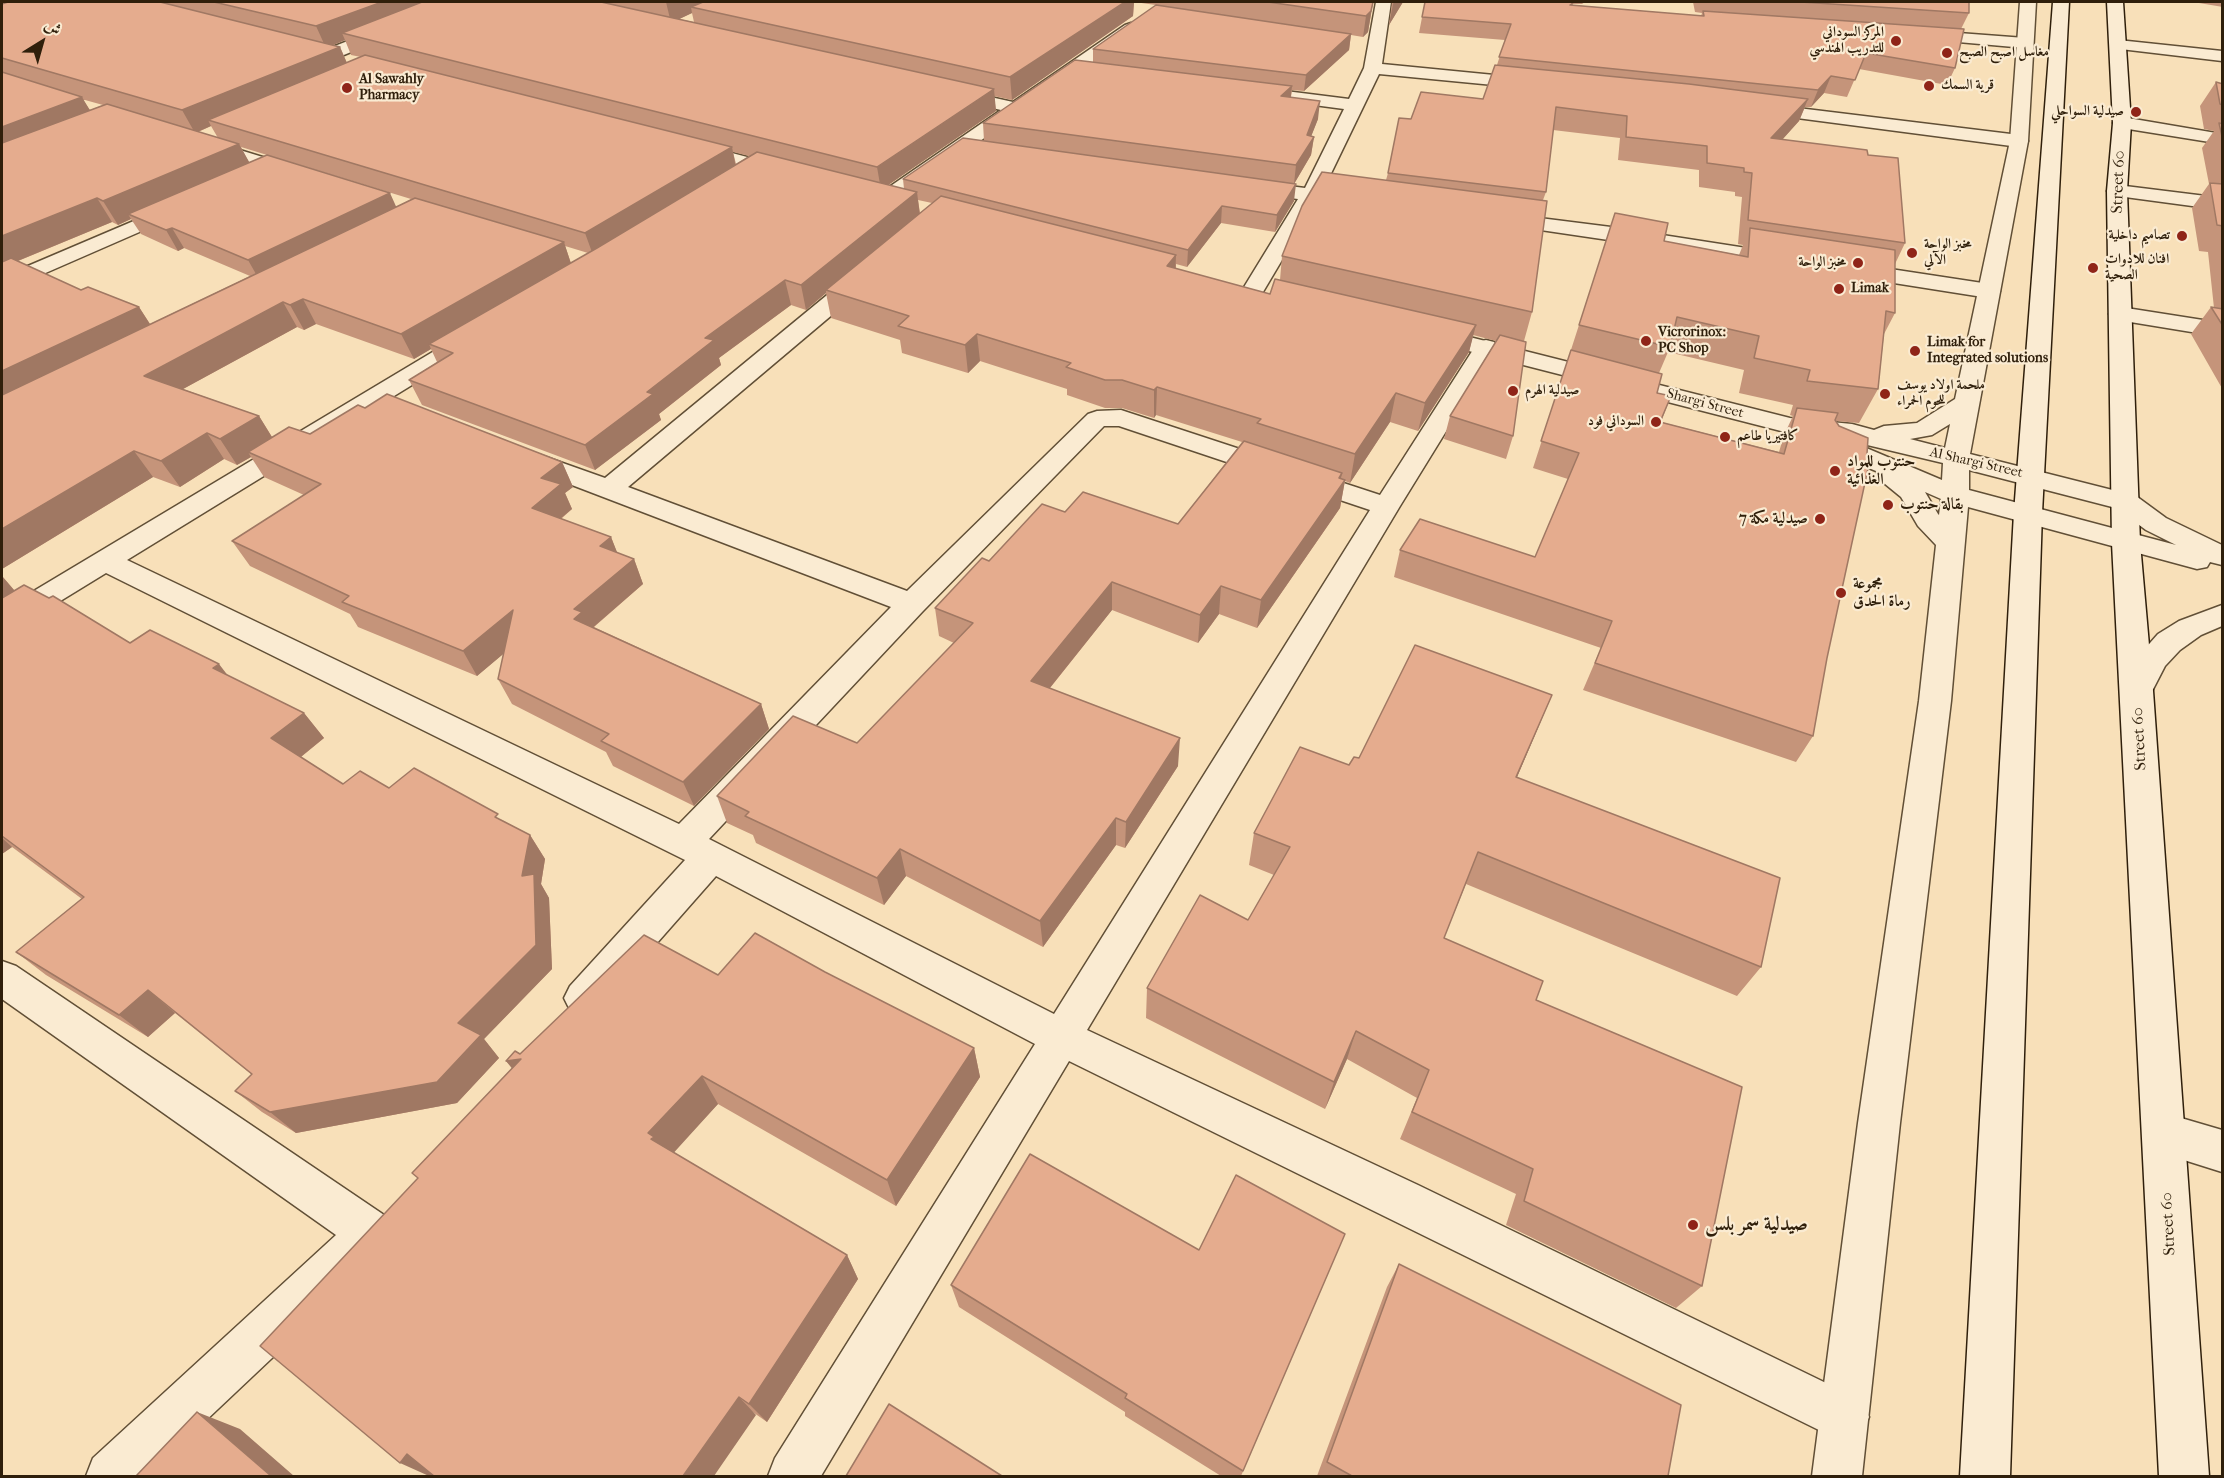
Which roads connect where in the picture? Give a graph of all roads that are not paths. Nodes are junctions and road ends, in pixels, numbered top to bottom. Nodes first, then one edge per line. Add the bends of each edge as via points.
1 (461, 2) edge
2 (1383, 2) edge
3 (2028, 2) edge
4 (2061, 2) edge
5 (2115, 2) edge
6 (1143, 19) edge
7 (1908, 35) edge
8 (2025, 43) junction
9 (2118, 45) junction
10 (305, 49) edge
11 (328, 55) junction
12 (2223, 56) edge
13 (361, 63) edge
14 (1373, 68) junction
15 (1071, 69) junction
16 (1095, 72) edge
17 (1551, 86) edge
18 (1225, 88) edge
19 (936, 89) edge
20 (1355, 105) junction
21 (1740, 106) edge
22 (1016, 108) junction
23 (2122, 123) junction
24 (216, 134) edge
25 (2223, 139) edge
26 (2019, 141) junction
27 (668, 142) edge
28 (960, 146) junction
29 (984, 150) edge
30 (758, 166) junction
31 (274, 167) junction
32 (805, 177) edge
33 (242, 181) edge
34 (320, 181) edge
35 (728, 184) edge
36 (1229, 184) edge
37 (2117, 191) junction
38 (863, 192) edge
39 (1311, 195) junction
40 (886, 198) junction
41 (198, 200) edge
42 (1368, 202) edge
43 (908, 204) edge
44 (2223, 204) edge
45 (1484, 217) edge
46 (1800, 262) edge
47 (877, 265) edge
48 (1836, 267) edge
49 (2, 285) edge
50 (1228, 286) edge
51 (1989, 291) junction
52 (1252, 292) junction
53 (1274, 297) edge
54 (2120, 314) junction
55 (494, 325) edge
56 (1408, 329) edge
57 (2223, 330) edge
58 (1486, 347) junction
59 (371, 397) junction
60 (1967, 403) junction
61 (405, 411) edge
62 (1857, 444) junction
63 (505, 450) edge
64 (1956, 459) junction
65 (2031, 477) junction
66 (609, 489) junction
67 (1955, 495) junction
68 (2126, 502) junction
69 (1386, 506) junction
70 (2028, 513) junction
71 (1950, 543) junction
72 (2126, 543) junction
73 (2223, 555) edge
74 (105, 561) junction
75 (2223, 566) edge
76 (912, 604) junction
77 (2223, 615) edge
78 (2, 623) edge
79 (2137, 691) junction
80 (697, 849) junction
81 (2, 978) edge
82 (561, 1023) edge
83 (1060, 1037) junction
84 (2164, 1134) junction
85 (2223, 1151) edge
86 (1844, 1417) junction
87 (111, 1476) edge
88 (793, 1476) edge
89 (1837, 1476) edge
90 (1985, 1476) edge
91 (2184, 1476) edge

1 - 11 street
2 - 14 street via 1371,45
3 - 8 street
4 - 65 street
5 - 9 street, Street 60
6 - 15 street
7 - 8 street
8 - 26 street
9 - 12 street
9 - 23 street, Street 60
10 - 11 street
11 - 13 street
14 - 17 street
14 - 20 street
15 - 16 street
15 - 22 street
18 - 20 street
19 - 22 street
20 - 39 street
21 - 26 street
22 - 28 street
23 - 25 street
23 - 37 street, Street 60
24 - 31 street via 190,141
26 - 51 street
27 - 30 street
28 - 29 street
28 - 40 street
30 - 32 street
30 - 35 street
31 - 33 street
31 - 34 street
36 - 39 street
37 - 44 street
37 - 54 street, Street 60
38 - 40 street
39 - 42 street
39 - 52 street
40 - 43 street
41 - 49 street
45 - 46 street
47 - 66 street
48 - 51 street
50 - 52 street
51 - 60 street
52 - 53 street
54 - 57 street
54 - 68 street, Street 60
55 - 59 street
56 - 58 street, Shargi Street
58 - 62 street, Shargi Street
58 - 69 street
59 - 61 street
59 - 74 street
60 - 62 street via 1923,430
60 - 64 street
62 - 64 street, Al Shargi Street
62 - 67 street
62 - 71 street via 1911,492 1928,520
63 - 66 street
64 - 65 street, Al Shargi Street
64 - 67 street
65 - 68 street, Al Shargi Street
65 - 70 street
66 - 76 street
67 - 70 street
67 - 71 street
68 - 72 street, Street 60
68 - 73 street via 2156,524
69 - 76 street via 1121,417 1097,419
69 - 83 street
70 - 72 street
70 - 90 street
71 - 86 street via 1935,701
72 - 75 street
72 - 79 street, Street 60
74 - 78 street
74 - 80 street
76 - 80 street
77 - 79 street via 2190,628 2169,642 2153,660
79 - 84 street, Street 60
80 - 82 street
80 - 83 street
81 - 87 street via 383,1220
83 - 86 street
83 - 88 street
84 - 85 street
84 - 91 street, Street 60
86 - 89 street

